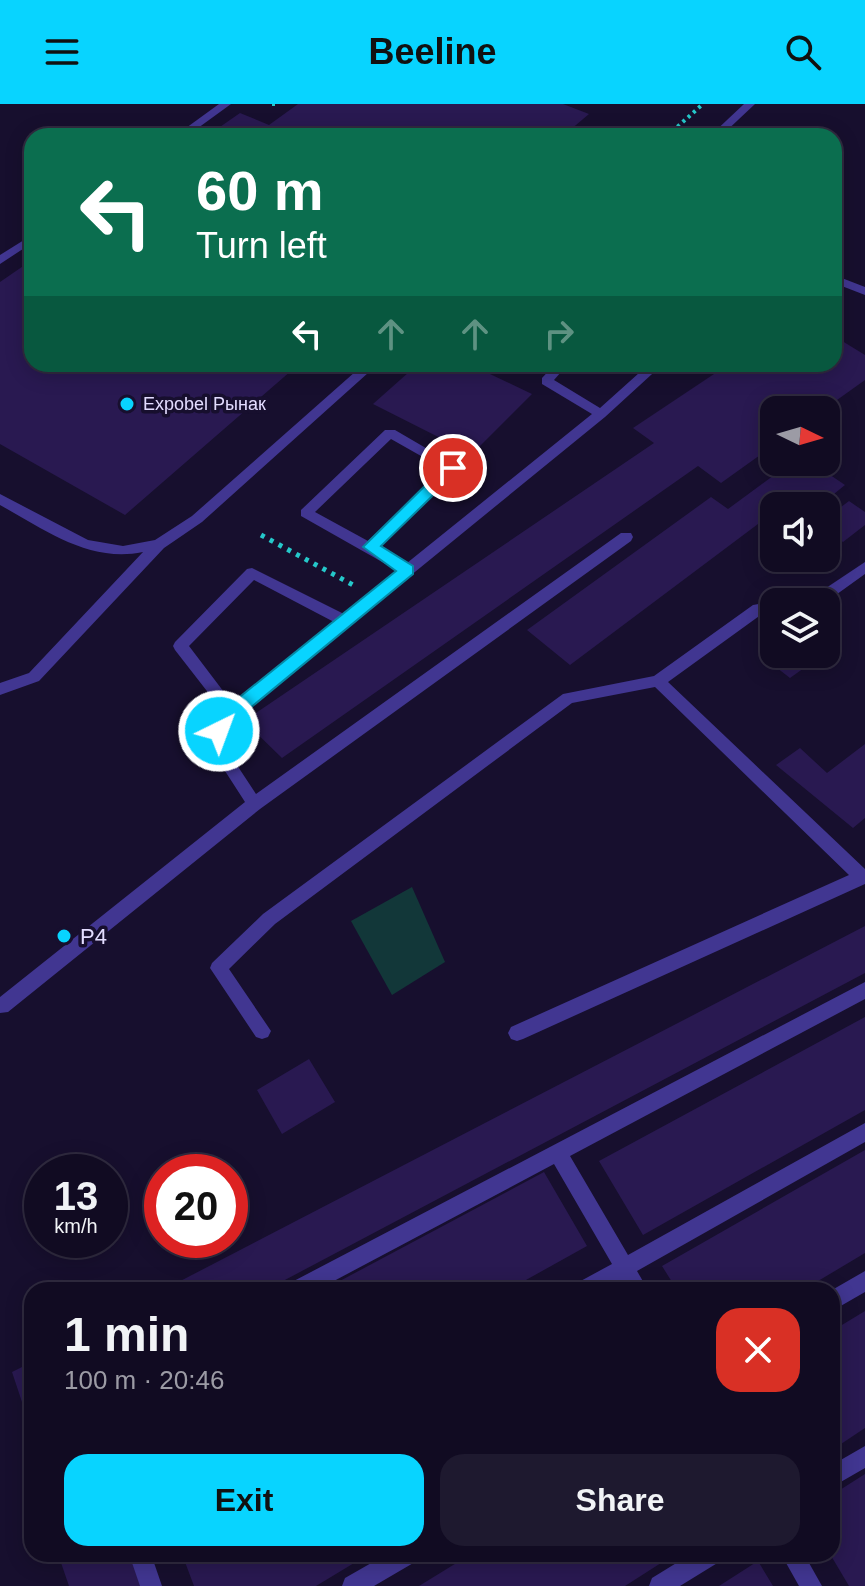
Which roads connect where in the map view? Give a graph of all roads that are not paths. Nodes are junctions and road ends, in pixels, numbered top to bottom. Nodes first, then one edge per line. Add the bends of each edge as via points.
1 (226, 104) edge
2 (750, 104) edge
3 (192, 128) edge
4 (724, 128) edge
5 (24, 244) edge
6 (0, 260) edge
7 (842, 282) edge
8 (865, 291) edge
9 (363, 372) edge
10 (554, 372) edge
11 (648, 372) edge
12 (601, 414) junction
13 (0, 499) edge
14 (626, 537) dead end
15 (159, 544) junction
16 (371, 547) junction
17 (865, 567) edge
18 (408, 570) junction
19 (835, 588) edge
20 (760, 609) edge
21 (345, 621) junction
22 (658, 681) junction
23 (0, 689) edge
24 (232, 713) junction
25 (254, 804) junction
26 (864, 877) edge
27 (865, 990) edge
28 (2, 1006) dead end
29 (262, 1031) dead end
30 (517, 1033) dead end
31 (865, 1132) edge
32 (558, 1153) junction
33 (625, 1267) junction
34 (865, 1281) edge
35 (312, 1282) edge
36 (598, 1282) edge
37 (633, 1282) edge
38 (840, 1296) edge
39 (865, 1456) edge
40 (840, 1472) edge
41 (143, 1562) edge
42 (394, 1562) edge
43 (698, 1562) edge
44 (797, 1562) edge
45 (151, 1586) edge
46 (353, 1586) edge
47 (660, 1586) edge
48 (811, 1586) edge

1 - 3 lane
2 - 4 lane
5 - 6 lane
7 - 8 lane
9 - 15 lane via 197,519
10 - 12 lane via 546,381
11 - 12 lane
12 - 18 lane
13 - 15 lane via 85,545 123,551
14 - 25 lane
15 - 23 lane via 34,677
16 - 16 lane via 306,513 390,433 453,468
16 - 18 lane
17 - 19 lane
18 - 21 lane
20 - 22 lane
21 - 24 lane
21 - 24 lane via 252,573 180,646
22 - 26 lane
22 - 29 lane via 568,698 269,919 218,968
24 - 25 lane via 219,731 224,757
25 - 28 lane
26 - 30 lane
27 - 32 lane
31 - 33 lane
32 - 33 lane
32 - 35 lane
33 - 36 lane
33 - 37 lane
34 - 38 lane
39 - 40 lane
41 - 45 lane
42 - 46 lane
43 - 47 lane
44 - 48 lane

